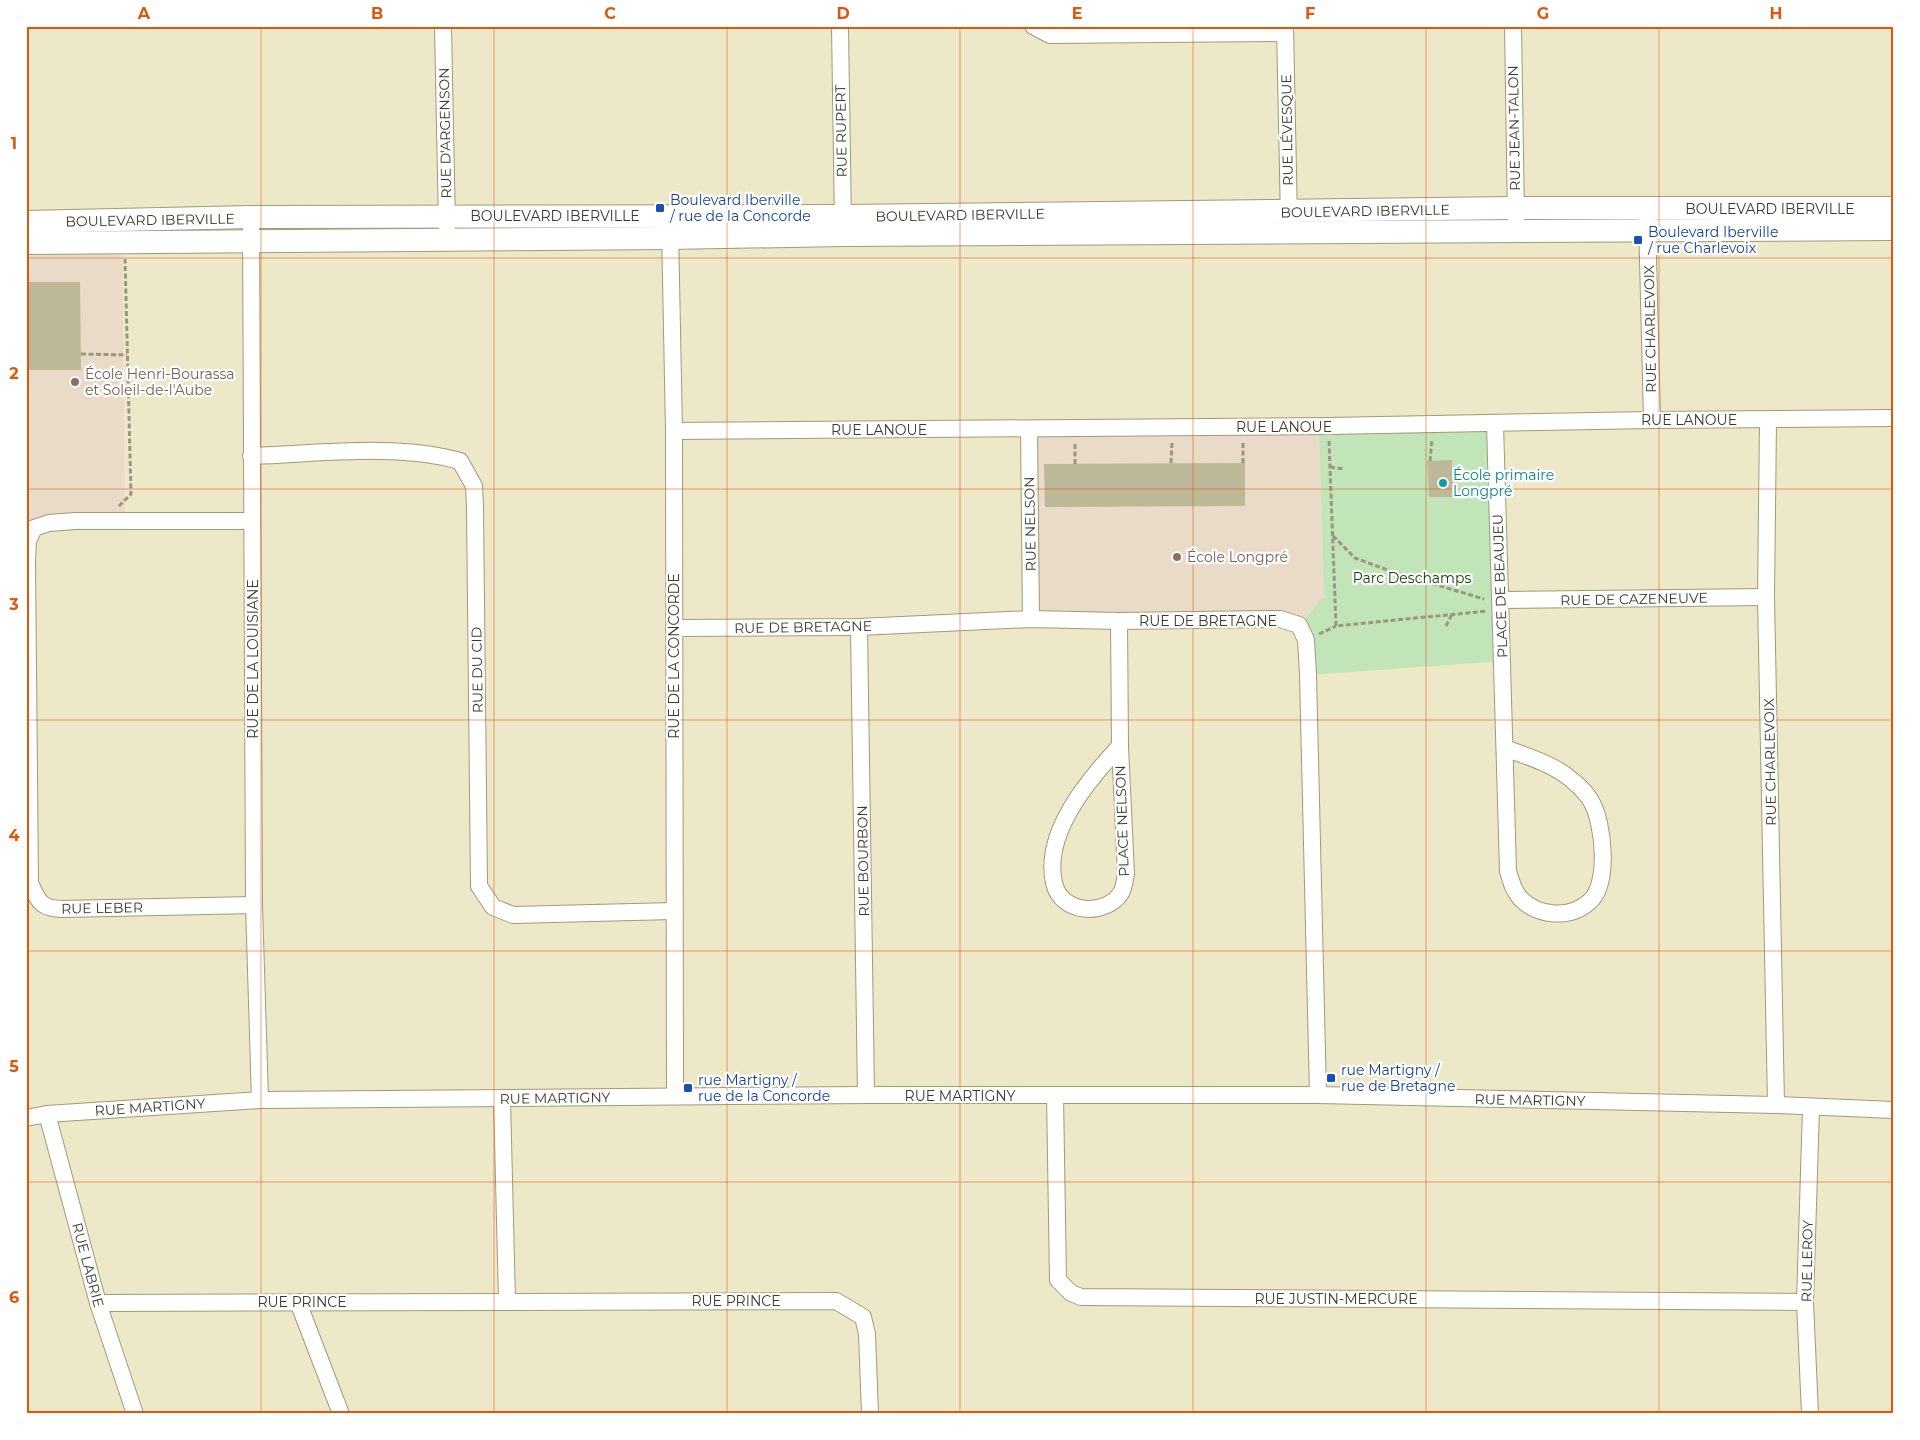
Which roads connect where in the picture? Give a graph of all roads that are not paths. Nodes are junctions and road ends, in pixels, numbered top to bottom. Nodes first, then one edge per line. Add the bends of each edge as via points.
1 (443, 26) edge
2 (840, 26) edge
3 (1033, 26) edge
4 (1513, 26) edge
5 (1285, 30) edge
6 (1515, 208) junction
7 (1894, 208) edge
8 (446, 216) junction
9 (671, 216) junction
10 (251, 217) junction
11 (1647, 220) junction
12 (26, 222) edge
13 (1289, 222) junction
14 (843, 225) junction
15 (1894, 228) edge
16 (1516, 230) junction
17 (670, 238) junction
18 (448, 240) junction
19 (252, 242) junction
20 (26, 243) edge
21 (1894, 418) edge
22 (1652, 420) junction
23 (1768, 420) junction
24 (1495, 424) junction
25 (1028, 429) junction
26 (674, 431) junction
27 (251, 456) junction
28 (252, 521) junction
29 (1766, 597) junction
30 (1493, 604) junction
31 (1031, 619) junction
32 (1120, 622) junction
33 (859, 627) junction
34 (674, 628) junction
35 (1120, 746) junction
36 (1505, 748) junction
37 (254, 905) junction
38 (673, 911) junction
39 (866, 1095) junction
40 (1054, 1095) junction
41 (1318, 1095) junction
42 (675, 1096) junction
43 (260, 1100) junction
44 (502, 1100) junction
45 (1776, 1105) junction
46 (1811, 1108) junction
47 (1894, 1110) edge
48 (47, 1114) junction
49 (26, 1118) edge
50 (507, 1300) junction
51 (98, 1302) junction
52 (298, 1302) junction
53 (1805, 1302) junction
54 (135, 1414) edge
55 (340, 1414) edge
56 (870, 1414) edge
57 (1810, 1414) edge

1 - 8 street, RUE D'ARGENSON
2 - 14 street, RUE RUPERT
3 - 5 street via 1050,35
4 - 6 street, RUE JEAN-TALON
5 - 13 street, RUE LÉVESQUE
6 - 11 street, BOULEVARD IBERVILLE
6 - 13 street, BOULEVARD IBERVILLE
6 - 16 street, RUE JEAN-TALON
7 - 11 street, BOULEVARD IBERVILLE
8 - 9 street, BOULEVARD IBERVILLE
8 - 10 street, BOULEVARD IBERVILLE
8 - 18 street, RUE D'ARGENSON
9 - 14 street, BOULEVARD IBERVILLE
9 - 17 street, RUE DE LA CONCORDE
10 - 12 street, BOULEVARD IBERVILLE
10 - 19 street, RUE DE LA LOUISIANE
11 - 15 street, BOULEVARD IBERVILLE
11 - 16 street, BOULEVARD IBERVILLE
11 - 22 street, RUE CHARLEVOIX
13 - 14 street, BOULEVARD IBERVILLE
13 - 16 street, BOULEVARD IBERVILLE
14 - 17 street, BOULEVARD IBERVILLE
17 - 18 street, BOULEVARD IBERVILLE
17 - 26 street, RUE DE LA CONCORDE
18 - 19 street, BOULEVARD IBERVILLE
19 - 20 street, BOULEVARD IBERVILLE
19 - 27 street, RUE DE LA LOUISIANE
21 - 23 street, RUE LANOUE
22 - 23 street, RUE LANOUE
22 - 24 street, RUE LANOUE
23 - 29 street, RUE CHARLEVOIX
24 - 25 street, RUE LANOUE
24 - 30 street, PLACE DE BEAUJEU
25 - 26 street, RUE LANOUE
25 - 31 street, RUE NELSON
26 - 34 street, RUE DE LA CONCORDE
27 - 28 street, RUE DE LA LOUISIANE
27 - 38 street, RUE DU CID via 408,452 437,454 460,461 474,486 475,507 478,886 493,907 513,916
28 - 37 street, RUE DE LA LOUISIANE
28 - 37 street, RUE LEBER via 49,523 34,528 28,541 27,570 30,882 38,900 47,908 62,909
29 - 30 street, RUE DE CAZENEUVE
29 - 45 street, RUE CHARLEVOIX
30 - 36 street, PLACE DE BEAUJEU
31 - 32 street, RUE DE BRETAGNE
31 - 33 street, RUE DE BRETAGNE
32 - 35 street, PLACE NELSON
32 - 41 street, RUE DE BRETAGNE via 1280,619 1299,625 1306,640
33 - 34 street, RUE DE BRETAGNE
33 - 39 street, RUE BOURBON
34 - 38 street, RUE DE LA CONCORDE
35 - 35 street, PLACE NELSON via 1126,874 1122,892 1111,902 1083,910 1069,905 1054,885 1052,869 1056,842 1087,782
36 - 36 street, PLACE DE BEAUJEU via 1508,871 1513,888 1534,908 1554,914 1572,913 1590,902 1600,888 1600,824 1591,801 1573,781 1554,768
37 - 43 street, RUE DE LA LOUISIANE
38 - 42 street, RUE DE LA CONCORDE
39 - 40 street, RUE MARTIGNY
39 - 42 street, RUE MARTIGNY
40 - 41 street, RUE MARTIGNY
40 - 53 street, RUE JUSTIN-MERCURE via 1058,1280 1071,1293 1081,1297
41 - 45 street, RUE MARTIGNY
42 - 44 street, RUE MARTIGNY
43 - 44 street, RUE MARTIGNY
43 - 48 street, RUE MARTIGNY
44 - 50 street
45 - 46 street, RUE MARTIGNY
46 - 47 street, RUE MARTIGNY
46 - 53 street, RUE LEROY
48 - 49 street, RUE MARTIGNY
48 - 51 street, RUE LABRIE
50 - 52 street, RUE PRINCE
50 - 56 street, RUE PRINCE via 836,1301 863,1317 867,1334
51 - 52 street, RUE PRINCE
51 - 54 street, RUE LABRIE
52 - 55 street
53 - 57 street, RUE LEROY

